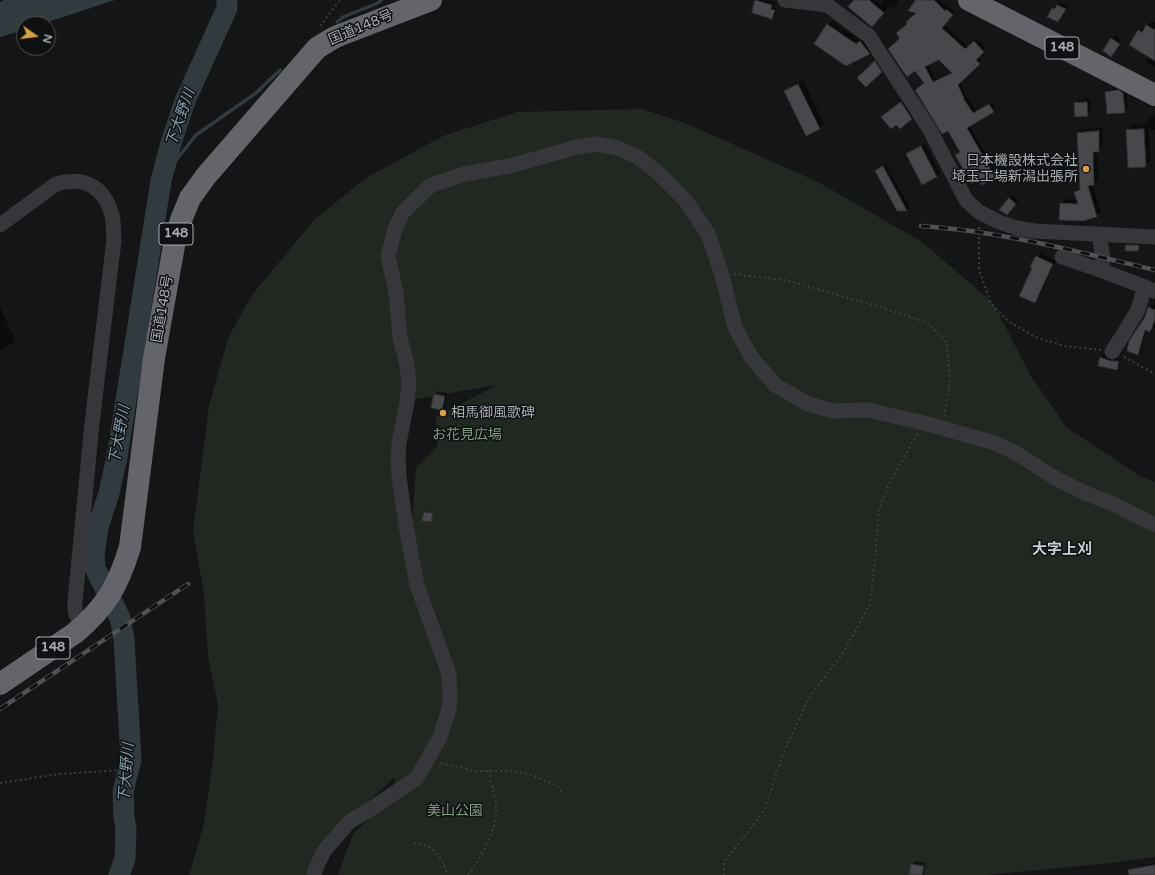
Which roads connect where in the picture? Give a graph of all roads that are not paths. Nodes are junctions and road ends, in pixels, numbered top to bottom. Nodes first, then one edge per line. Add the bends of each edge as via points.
1 (431, 0) edge
2 (785, 0) edge
3 (969, 0) edge
4 (827, 3) edge
5 (1155, 95) edge
6 (0, 225) edge
7 (1099, 234) junction
8 (1155, 237) edge
9 (1062, 258) dead end
10 (1101, 270) junction
11 (1150, 289) edge
12 (1112, 352) road end
13 (1155, 525) edge
14 (84, 625) junction
15 (0, 684) edge
16 (314, 875) edge

1 - 14 highway, 国道148号 / 148 via 335,37 318,48 206,176 190,198 180,220 175,240 154,358 130,547 115,587 103,606
2 - 4 street
3 - 5 highway, 148
4 - 7 street via 870,36 930,130 966,200 979,212 1017,228
6 - 14 street via 56,184 67,181 81,181 91,185 108,203 112,216 114,240 92,423 74,611
7 - 8 street
7 - 10 street via 1103,258
9 - 10 street
10 - 11 street
11 - 12 street
13 - 16 street via 1055,478 995,443 868,410 833,411 808,404 775,385 751,357 735,328 721,272 708,234 686,201 656,171 639,158 618,148 596,144 577,147 465,174 431,185 403,212 394,229 388,256 396,292 400,338 409,383 399,443 399,476 417,584 449,674 447,718 440,737 417,778 349,822 324,850
14 - 15 highway, 国道148号 / 148

